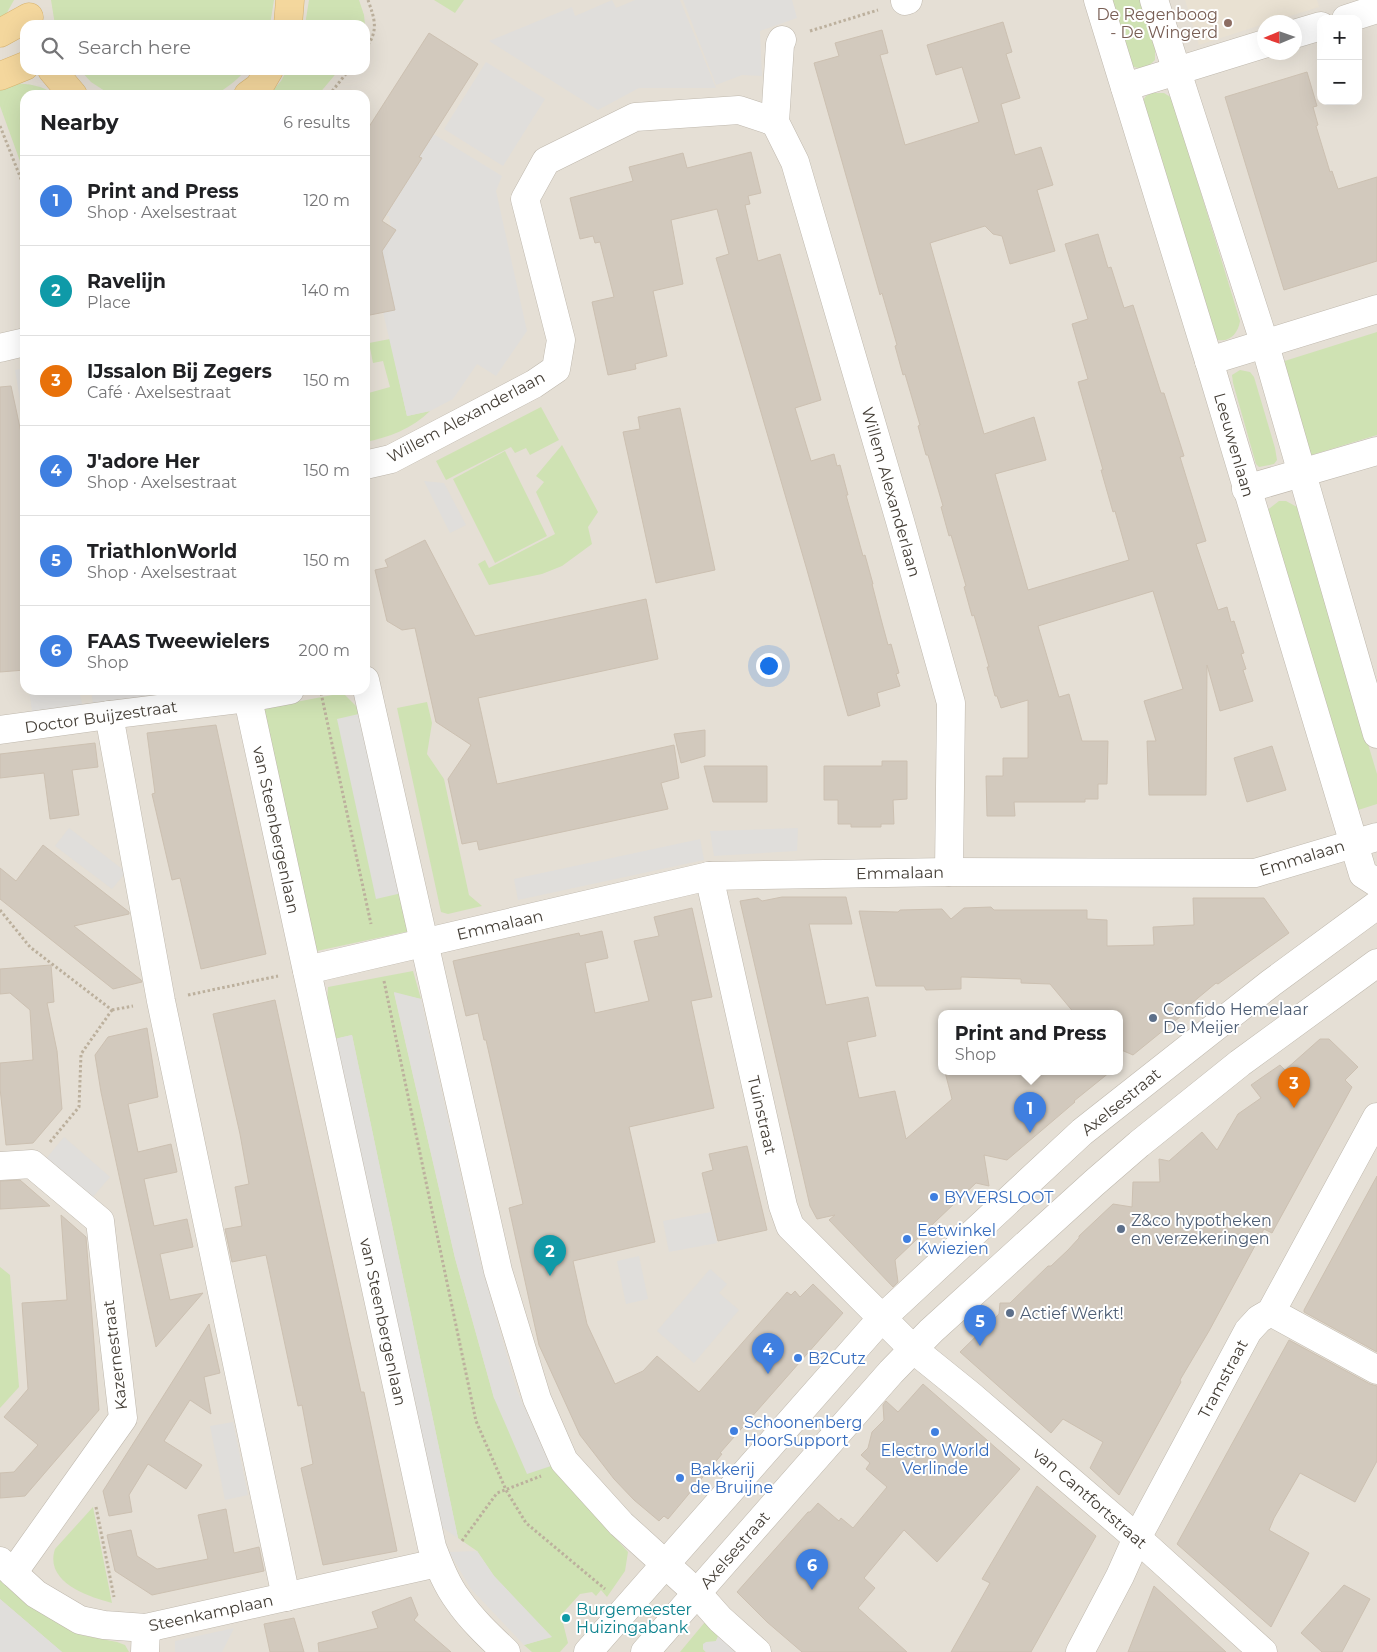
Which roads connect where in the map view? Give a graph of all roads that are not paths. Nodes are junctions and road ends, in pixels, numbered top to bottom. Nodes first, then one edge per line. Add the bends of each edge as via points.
1 (290, 0) edge
2 (1098, 0) edge
3 (1154, 0) edge
4 (1377, 9) edge
5 (1358, 15) edge
6 (20, 20) edge
7 (288, 20) edge
8 (1317, 27) edge
9 (1302, 32) edge
10 (0, 33) edge
11 (782, 40) road end
12 (1257, 46) edge
13 (20, 68) edge
14 (1176, 71) junction
15 (56, 75) edge
16 (266, 75) edge
17 (0, 76) edge
18 (1125, 87) junction
19 (69, 90) edge
20 (255, 90) edge
21 (775, 122) junction
22 (1377, 309) edge
23 (20, 343) edge
24 (1265, 345) junction
25 (0, 348) edge
26 (1209, 362) junction
27 (1377, 451) edge
28 (370, 464) edge
29 (1302, 474) junction
30 (1246, 489) junction
31 (239, 695) edge
32 (246, 695) edge
33 (368, 695) edge
34 (109, 715) junction
35 (0, 730) edge
36 (1377, 734) edge
37 (1365, 840) edge
38 (949, 872) junction
39 (709, 876) junction
40 (1377, 883) edge
41 (1377, 906) edge
42 (424, 942) junction
43 (1377, 963) edge
44 (307, 970) junction
45 (1377, 1117) edge
46 (0, 1166) edge
47 (1271, 1312) junction
48 (880, 1319) junction
49 (913, 1349) junction
50 (1377, 1370) edge
51 (1137, 1538) junction
52 (435, 1555) junction
53 (664, 1564) junction
54 (6, 1567) edge
55 (697, 1593) junction
56 (286, 1597) junction
57 (137, 1636) edge
58 (506, 1652) edge
59 (588, 1652) edge
60 (645, 1652) edge
61 (757, 1652) edge
62 (1080, 1652) edge
63 (1263, 1652) edge

1 - 7 main road
2 - 18 street, Leeuwenlaan
3 - 14 street
4 - 5 street
6 - 10 main road
8 - 9 street
11 - 21 street
12 - 14 street
13 - 17 main road
14 - 18 street
14 - 24 street
15 - 19 main road
16 - 20 main road
18 - 26 street, Leeuwenlaan
21 - 28 street, Willem Alexanderlaan via 739,110 635,117 546,161 525,199 561,340 556,369 534,384 390,459
21 - 38 street, Willem Alexanderlaan via 795,162 951,703
22 - 24 street
23 - 25 street
24 - 26 street
24 - 29 street
26 - 30 street, Leeuwenlaan
27 - 29 street
29 - 30 street
29 - 36 street
30 - 37 street, Leeuwenlaan
31 - 34 street, Doctor Buijzestraat
32 - 44 street, van Steenbergenlaan
33 - 42 street
34 - 35 street, Doctor Buijzestraat
34 - 56 street via 161,1000
37 - 38 street, Emmalaan via 1255,873
37 - 40 street, Leeuwenlaan via 1363,874
38 - 39 street, Emmalaan
39 - 42 street, Emmalaan
39 - 48 street, Tuinstraat via 790,1226
41 - 48 street, Axelsestraat via 1271,983 1082,1132
42 - 44 street
42 - 53 street via 498,1271 537,1399 564,1461 621,1524
43 - 49 street, Axelsestraat via 1226,1074 1139,1144
44 - 52 street, van Steenbergenlaan
45 - 47 street, Tramstraat
46 - 54 street, Kazernestraat via 32,1164 100,1222 123,1418 88,1468
47 - 50 street
47 - 51 street, Tramstraat via 1248,1331
48 - 49 street
48 - 53 street, Axelsestraat
49 - 51 street, van Cantfortstraat
49 - 55 street, Axelsestraat
51 - 62 street, Tramstraat
51 - 63 street, van Cantfortstraat
52 - 56 street, Steenkamplaan
52 - 58 street, van Steenbergenlaan via 457,1600
53 - 55 street, Axelsestraat
53 - 59 street, Axelsestraat
54 - 57 street, Steenkamplaan via 36,1594 80,1620
55 - 60 street, Axelsestraat
55 - 61 street
56 - 57 street, Steenkamplaan

